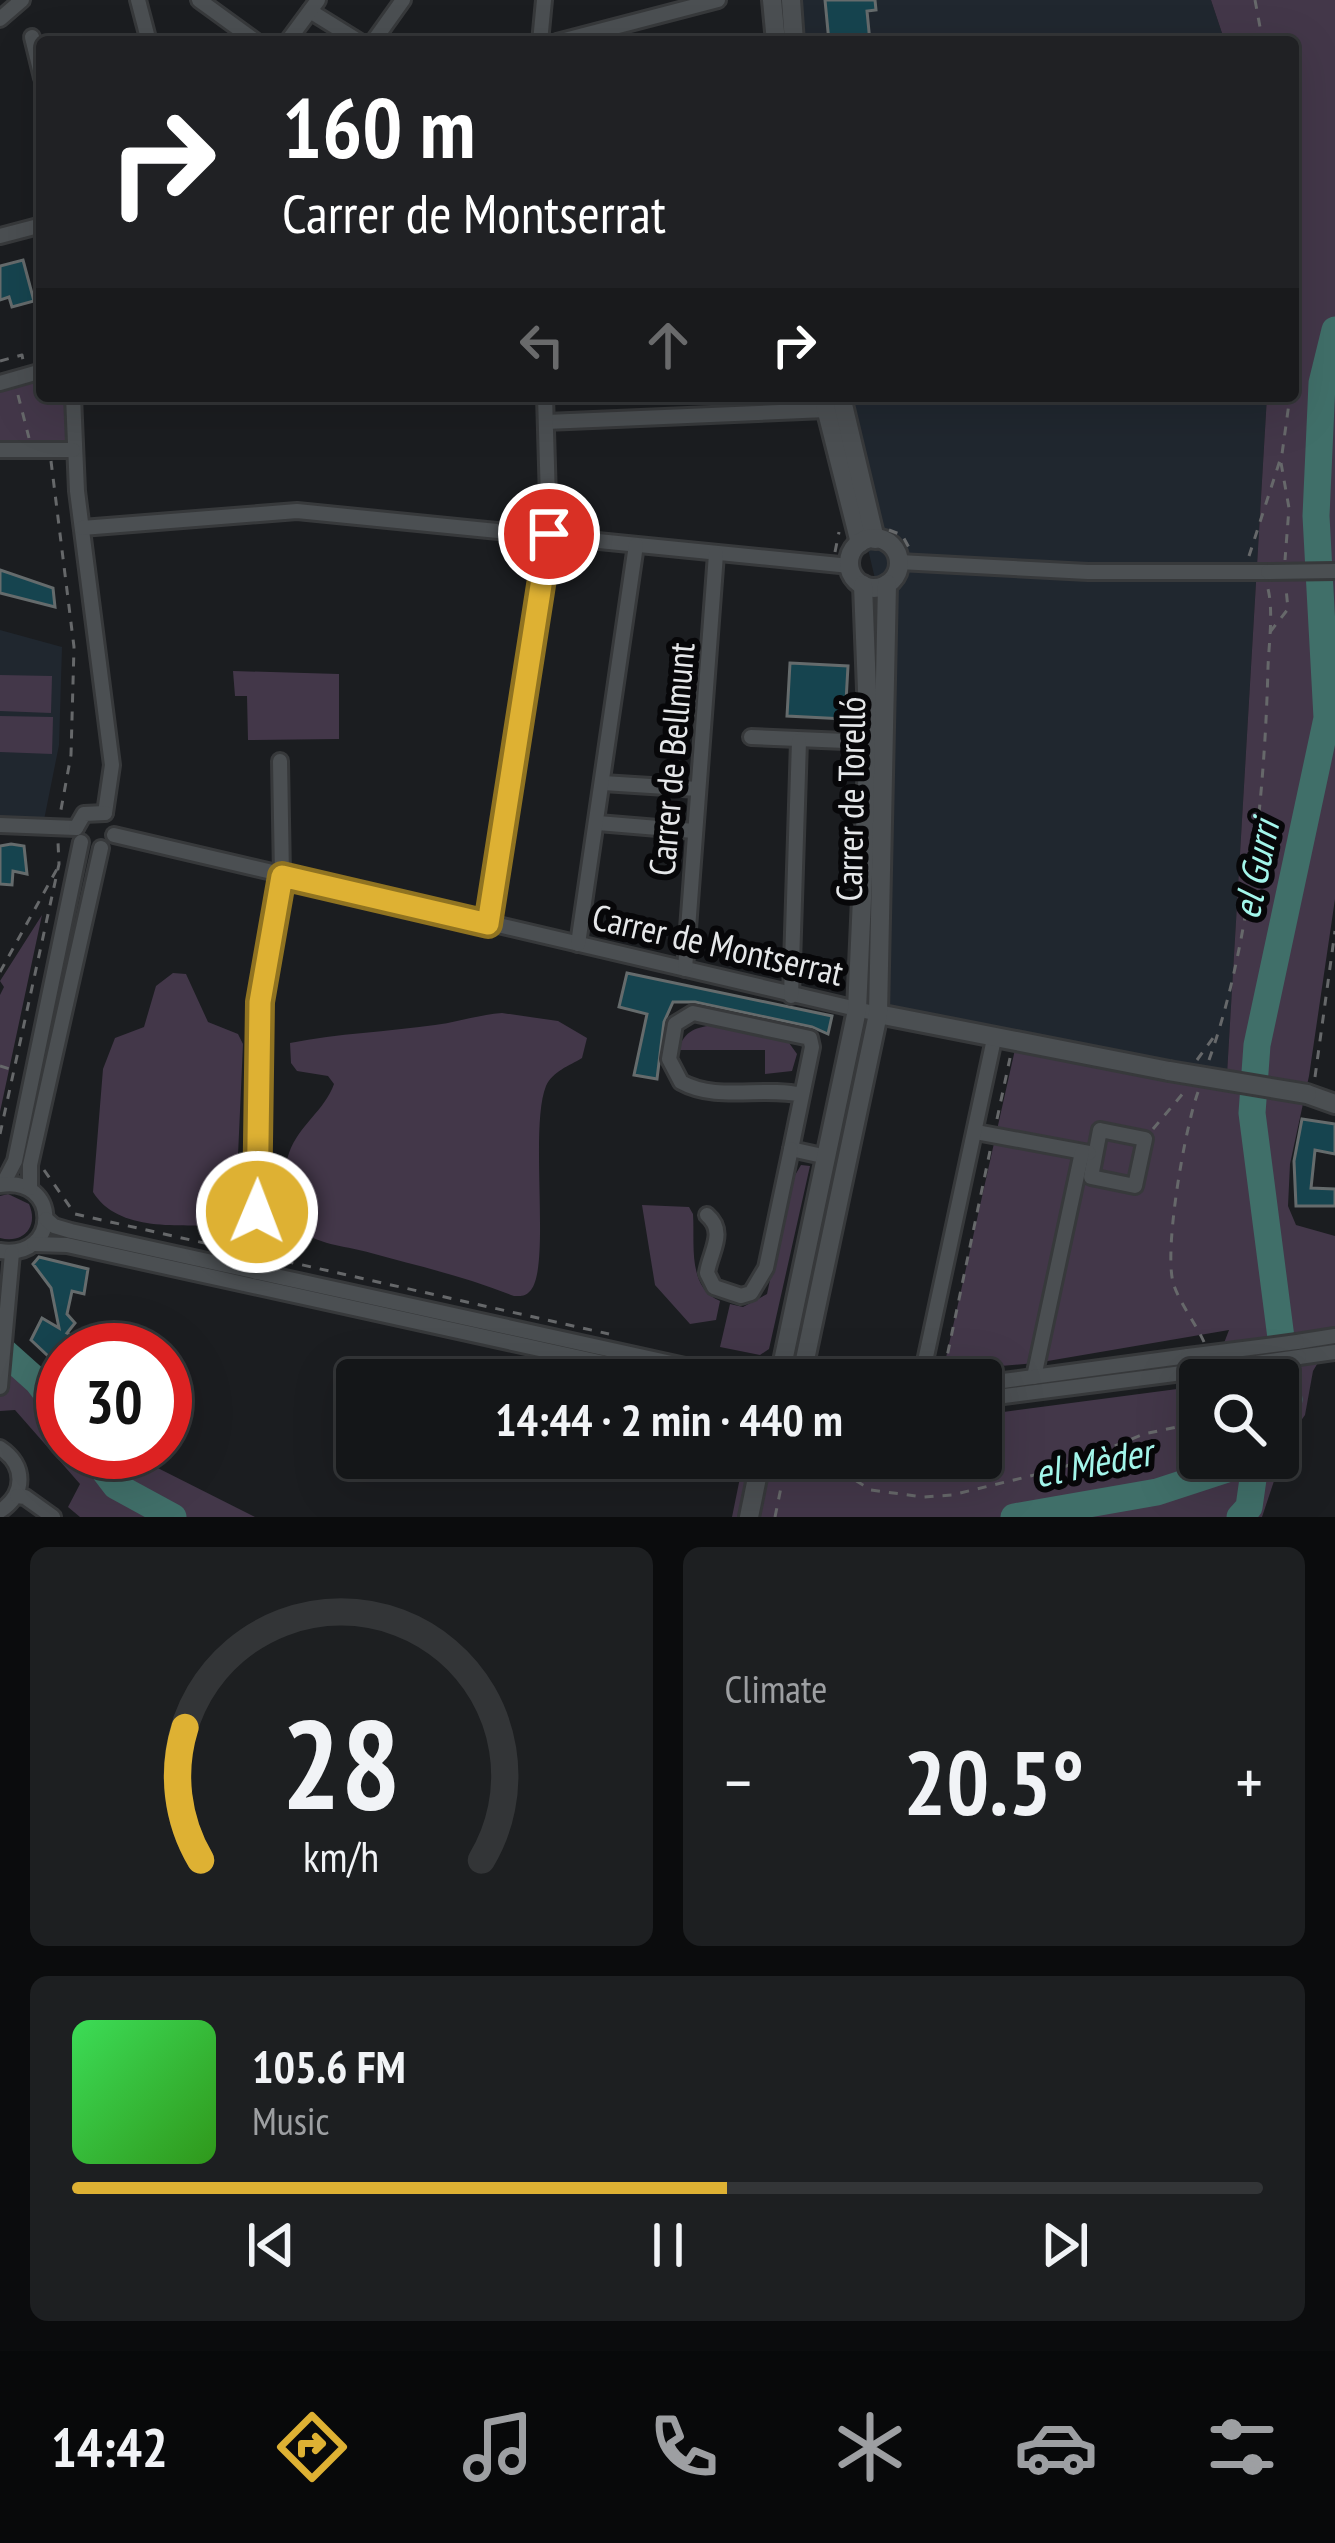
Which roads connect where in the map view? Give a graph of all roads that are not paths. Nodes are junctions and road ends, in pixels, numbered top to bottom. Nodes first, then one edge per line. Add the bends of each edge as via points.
1 (22, 0) edge
2 (138, 0) edge
3 (199, 0) edge
4 (403, 0) edge
5 (544, 0) edge
6 (718, 0) edge
7 (772, 0) edge
8 (790, 0) edge
9 (314, 5) edge
10 (0, 19) edge
11 (147, 36) edge
12 (249, 36) edge
13 (291, 36) edge
14 (353, 36) edge
15 (377, 36) edge
16 (541, 36) edge
17 (580, 36) edge
18 (775, 36) edge
19 (793, 36) edge
20 (32, 37) dead end
21 (36, 53) edge
22 (36, 227) edge
23 (0, 236) edge
24 (36, 373) edge
25 (0, 382) edge
26 (74, 402) edge
27 (545, 402) edge
28 (816, 402) edge
29 (830, 402) edge
30 (546, 422) junction
31 (0, 449) edge
32 (73, 450) junction
33 (82, 528) junction
34 (549, 534) junction
35 (867, 541) junction
36 (636, 544) junction
37 (716, 554) junction
38 (899, 562) junction
39 (841, 565) junction
40 (1335, 571) edge
41 (887, 584) junction
42 (863, 585) junction
43 (751, 737) dead end
44 (799, 740) junction
45 (869, 742) junction
46 (280, 760) dead end
47 (603, 783) junction
48 (698, 789) junction
49 (105, 813) junction
50 (598, 824) junction
51 (0, 825) edge
52 (694, 831) junction
53 (114, 835) junction
54 (79, 836) junction
55 (100, 848) junction
56 (282, 876) junction
57 (488, 924) junction
58 (578, 944) junction
59 (686, 969) junction
60 (790, 996) junction
61 (857, 1010) junction
62 (878, 1015) junction
63 (994, 1039) junction
64 (1311, 1092) junction
65 (1335, 1092) edge
66 (802, 1095) junction
67 (1335, 1104) edge
68 (976, 1132) junction
69 (791, 1148) junction
70 (1089, 1153) junction
71 (827, 1157) junction
72 (2, 1184) edge
73 (30, 1188) junction
74 (707, 1215) dead end
75 (46, 1219) junction
76 (34, 1244) junction
77 (6, 1252) edge
78 (256, 1272) junction
79 (1335, 1336) edge
80 (1298, 1349) junction
81 (1335, 1352) edge
82 (586, 1359) edge
83 (653, 1359) edge
84 (776, 1359) edge
85 (813, 1359) edge
86 (926, 1359) edge
87 (1225, 1359) edge
88 (1179, 1365) edge
89 (1179, 1366) edge
90 (1034, 1377) junction
91 (1002, 1381) edge
92 (0, 1387) edge
93 (1002, 1395) edge
94 (0, 1448) edge
95 (756, 1479) edge
96 (16, 1496) junction
97 (0, 1511) edge
98 (53, 1517) edge
99 (748, 1517) edge

1 - 10 street
2 - 11 street
3 - 12 street
4 - 15 street
5 - 16 street
6 - 17 street
7 - 18 street
8 - 19 street
9 - 13 street
9 - 14 street
20 - 21 street
22 - 23 street
24 - 25 street
26 - 32 street
27 - 30 street
28 - 30 street
29 - 35 street
30 - 34 street
31 - 32 street
32 - 33 street
33 - 34 street via 296,511
33 - 49 street via 112,765
34 - 36 street
34 - 57 street
35 - 38 street via 891,545
35 - 39 street
36 - 37 street
36 - 47 street
37 - 39 street
37 - 48 street, Carrer de Bellmunt
38 - 40 street, bridge via 1088,572
38 - 41 street
39 - 42 street
41 - 42 street
41 - 62 street, Carrer de Torelló
42 - 45 street, Carrer de Torelló
43 - 44 street
44 - 45 street
44 - 60 street
45 - 61 street, Carrer de Torelló
46 - 56 street
47 - 48 street
47 - 50 street
48 - 52 street, Carrer de Bellmunt
49 - 53 street
49 - 54 street via 84,814
50 - 52 street
50 - 58 street
51 - 54 street
52 - 59 street, Carrer de Bellmunt
53 - 55 street
53 - 56 street, Carrer de Montserrat
54 - 55 street
54 - 72 street via 15,1161
55 - 73 street
56 - 57 street, Carrer de Montserrat
56 - 78 street via 260,1002
57 - 58 street, Carrer de Montserrat
58 - 59 street, Carrer de Montserrat
59 - 60 street, Carrer de Montserrat
60 - 61 street, Carrer de Montserrat
61 - 62 street, Carrer de Montserrat
61 - 71 street, Carrer de Torelló
62 - 63 street, Carrer de Montserrat
62 - 85 street, Carrer de Torelló
63 - 64 street, Carrer de Montserrat, bridge
63 - 68 street
64 - 65 street, Carrer de Montserrat
64 - 67 street, Carrer de Montserrat
66 - 66 street via 807,1035 693,1013 675,1024 669,1059 681,1082 710,1093
66 - 69 street
68 - 70 street
68 - 86 street
69 - 71 street
69 - 74 street via 766,1268 752,1293 714,1287 707,1273 718,1233
70 - 70 street via 1091,1177 1135,1186 1144,1138 1100,1130
70 - 90 street
71 - 84 street, Carrer de Torelló
72 - 73 street
73 - 75 street
75 - 76 street
75 - 78 street
76 - 77 street
76 - 82 street
77 - 92 street
78 - 83 street
79 - 80 street
80 - 81 street
80 - 87 street, bridge
88 - 90 street
89 - 93 street
90 - 91 street
94 - 96 street via 17,1465
95 - 99 street
96 - 97 street
96 - 98 street

